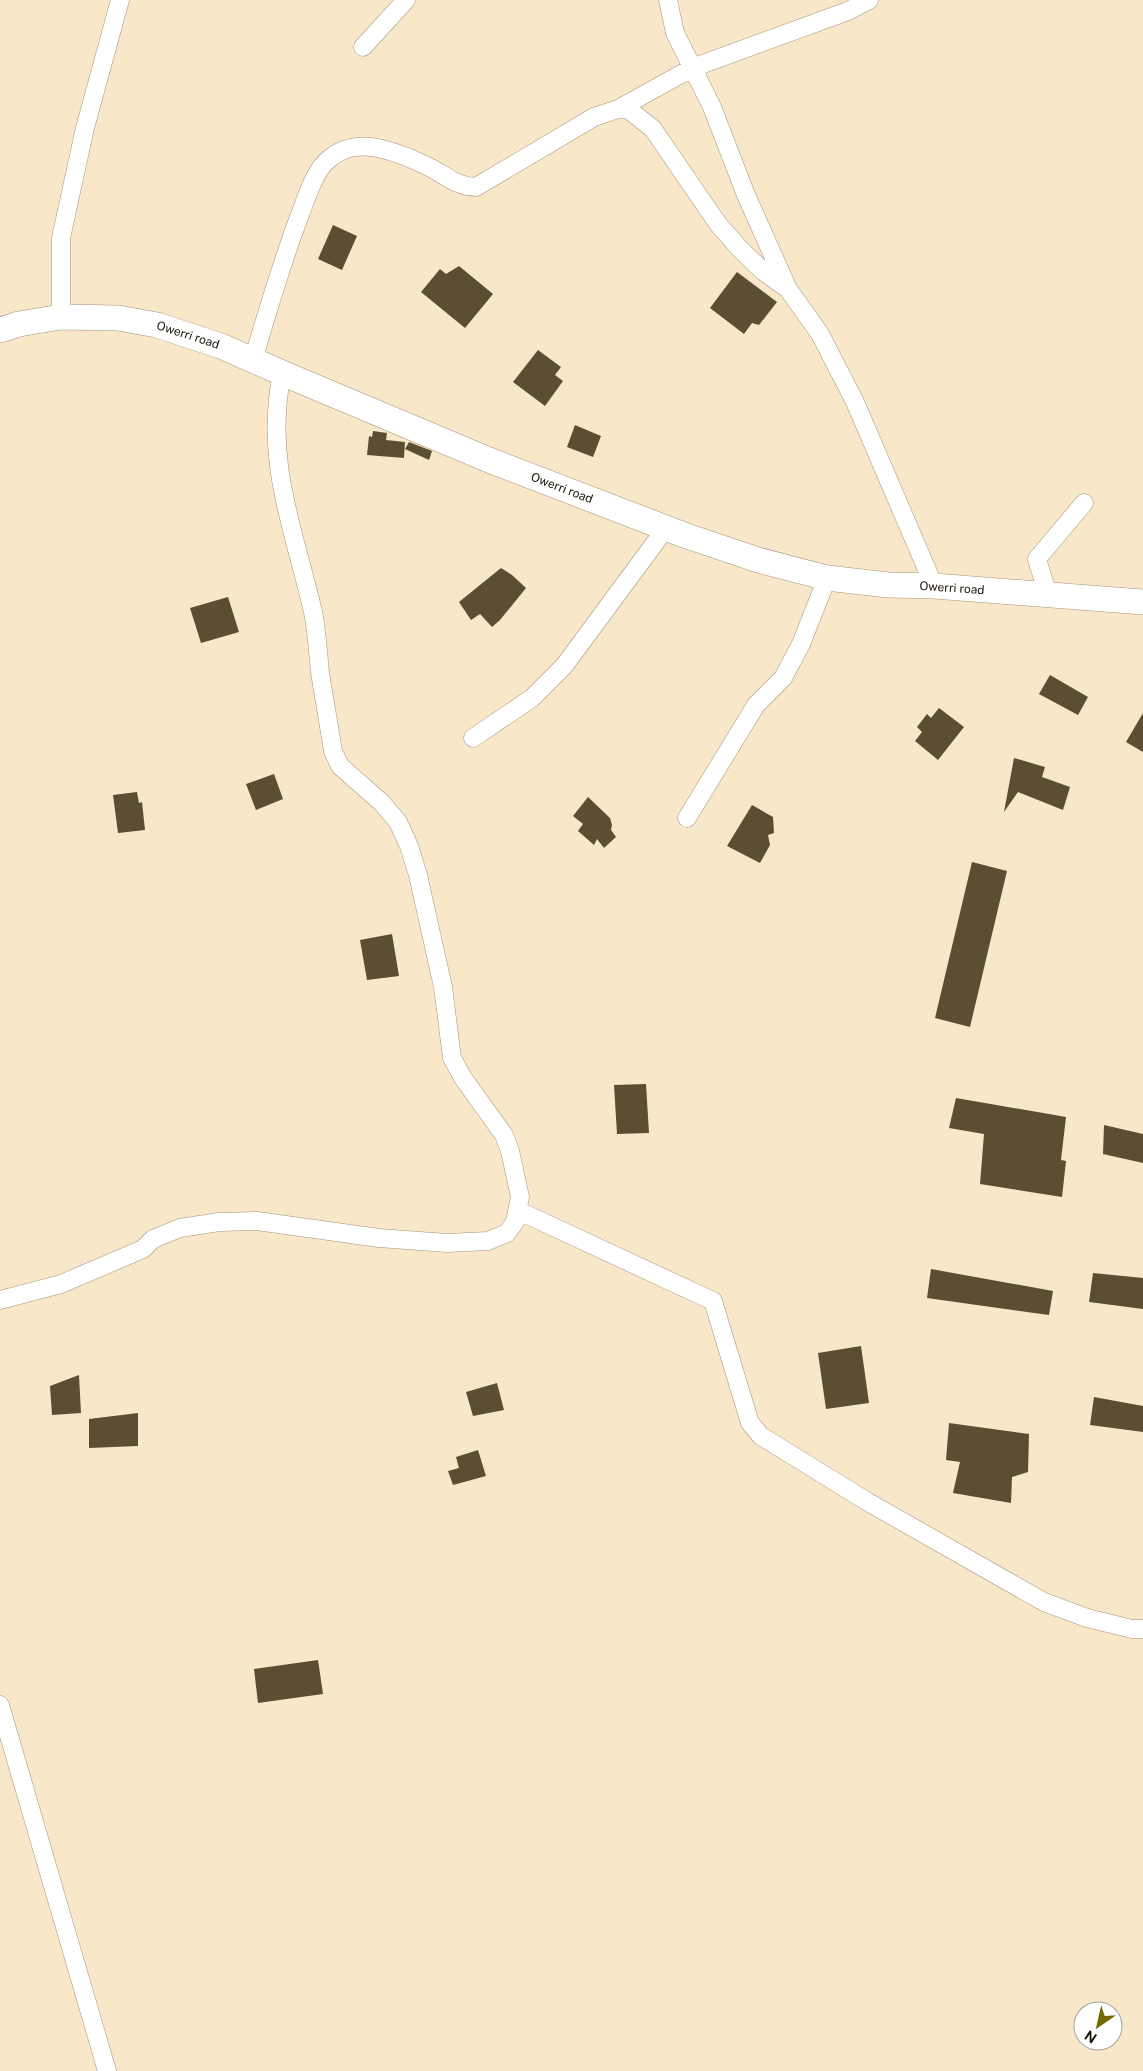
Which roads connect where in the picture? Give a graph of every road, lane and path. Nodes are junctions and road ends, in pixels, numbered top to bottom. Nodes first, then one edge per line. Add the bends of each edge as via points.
1 (120, 0) edge
2 (406, 0) edge
3 (668, 0) edge
4 (869, 0) edge
5 (363, 47) dead end
6 (692, 68) junction
7 (618, 109) junction
8 (788, 289) junction
9 (61, 316) junction
10 (0, 330) edge
11 (252, 360) junction
12 (282, 373) junction
13 (1084, 503) dead end
14 (666, 528) junction
15 (827, 578) junction
16 (934, 586) junction
17 (1048, 595) junction
18 (1143, 602) edge
19 (473, 738) dead end
20 (687, 818) dead end
21 (519, 1211) junction
22 (0, 1300) edge
23 (1143, 1629) edge
24 (0, 1705) edge
25 (107, 2071) edge

1 - 9 street via 85,128 61,238
2 - 5 street
3 - 6 street via 675,33
4 - 6 street via 778,38
6 - 7 street
6 - 8 street via 712,107 746,195
7 - 8 street via 628,109 653,129 718,224 764,272
7 - 11 street via 594,117 476,187 456,183 400,153 379,148 347,148 327,160 313,181 287,248
8 - 16 street via 820,334 855,402
9 - 10 main road, Owerri road
9 - 11 main road, Owerri road via 118,318 157,325
11 - 12 main road, Owerri road
12 - 14 main road, Owerri road via 489,460
12 - 21 street via 276,434 281,486 313,615 333,751 340,766 382,803 398,822 409,846 443,987 452,1058 504,1135 517,1180
13 - 17 street via 1037,559
14 - 15 main road, Owerri road via 758,560
14 - 19 street via 564,666 532,698
15 - 16 main road, Owerri road
15 - 20 street via 801,644 783,678 756,705
16 - 17 main road, Owerri road
17 - 18 main road, Owerri road
21 - 22 street via 507,1233 488,1241 447,1243 379,1238 257,1221 180,1228 153,1240 143,1249 67,1281
21 - 23 street via 713,1301 750,1423 761,1436 868,1502 1044,1602 1087,1618
24 - 25 street

